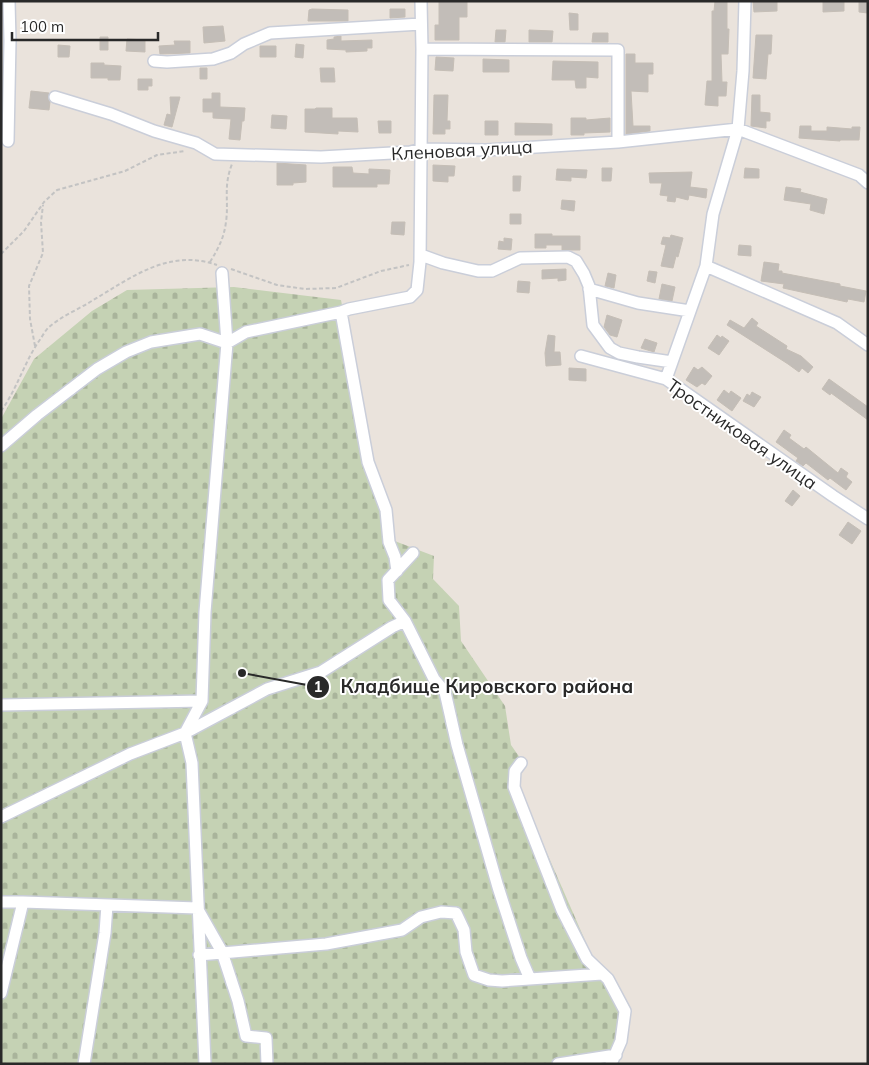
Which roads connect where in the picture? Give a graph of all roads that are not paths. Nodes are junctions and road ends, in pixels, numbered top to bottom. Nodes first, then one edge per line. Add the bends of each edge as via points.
1 (9, 1) edge
2 (421, 1) edge
3 (745, 1) edge
4 (421, 24) junction
5 (422, 49) junction
6 (154, 62) dead end
7 (55, 97) dead end
8 (738, 129) junction
9 (8, 141) dead end
10 (618, 142) junction
11 (422, 149) junction
12 (868, 183) edge
13 (421, 258) junction
14 (706, 266) junction
15 (222, 268) road end
16 (589, 290) junction
17 (345, 310) junction
18 (690, 311) junction
19 (227, 343) junction
20 (868, 345) edge
21 (581, 356) dead end
22 (672, 362) junction
23 (666, 379) junction
24 (1, 446) edge
25 (868, 518) edge
26 (413, 553) dead end
27 (397, 571) junction
28 (405, 621) junction
29 (202, 701) junction
30 (1, 705) edge
31 (185, 733) junction
32 (521, 763) dead end
33 (1, 817) edge
34 (1, 902) edge
35 (23, 902) junction
36 (107, 905) junction
37 (197, 908) junction
38 (222, 952) junction
39 (199, 955) junction
40 (602, 974) junction
41 (530, 979) junction
42 (1, 993) edge
43 (614, 1059) edge
44 (84, 1064) edge
45 (205, 1064) edge
46 (267, 1064) edge
47 (558, 1064) edge

1 - 9 street
2 - 4 street
3 - 8 street
4 - 5 street
4 - 6 street via 270,32 231,54 213,59
5 - 10 street via 618,50
5 - 11 street
7 - 11 street, Кленовая улица via 196,143 216,154 321,157
8 - 10 street, Кленовая улица
8 - 12 street, Кленовая улица via 859,175
8 - 14 street via 713,214
10 - 11 street, Кленовая улица via 486,150
11 - 13 street
13 - 16 street via 478,271 492,271 520,258 568,257 576,261
13 - 17 street via 417,290 410,297
14 - 18 street
14 - 20 street via 836,323
15 - 19 street
16 - 18 street via 638,303
16 - 22 street via 593,325 610,348 638,357
17 - 19 street via 246,332
17 - 27 street via 368,462 386,510 389,542
18 - 22 street
19 - 24 street via 200,334 151,342 126,352 97,369
19 - 29 street via 205,612
21 - 23 street, Тростниковая улица
22 - 23 street
23 - 25 street, Тростниковая улица
26 - 27 street
27 - 28 street via 388,580 389,600
28 - 31 street via 321,672 266,689
28 - 41 street via 434,679 445,692 498,887
29 - 30 street
29 - 31 street
31 - 33 street via 130,754
31 - 37 street via 192,762
32 - 40 street via 515,771 514,787 562,910 587,959
34 - 35 street
35 - 36 street
35 - 42 street
36 - 37 street
36 - 44 street
37 - 38 street
37 - 39 street
38 - 39 street
38 - 41 street via 335,942 402,930 421,917 441,912 456,913 464,930 466,952 474,975 489,980
38 - 46 street via 246,1036 266,1038
39 - 45 street
40 - 41 street
40 - 43 street via 625,1011 621,1041
43 - 47 street

